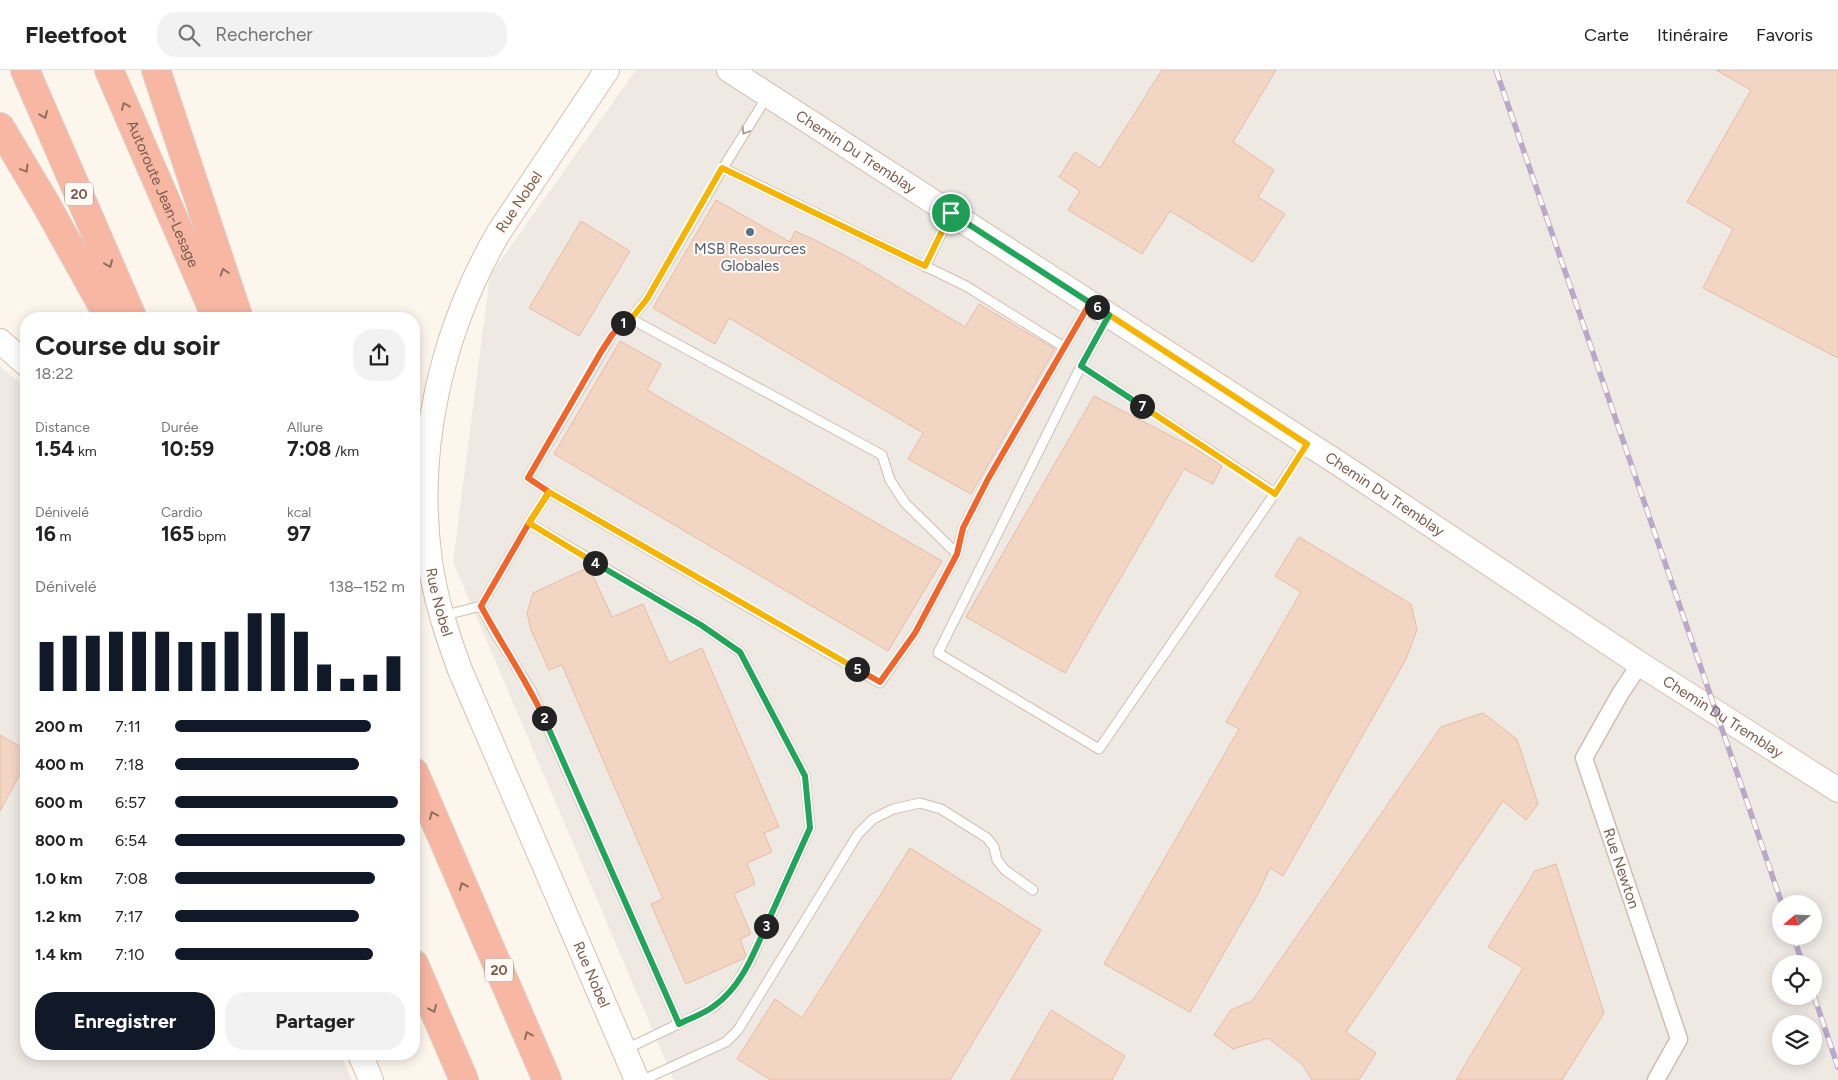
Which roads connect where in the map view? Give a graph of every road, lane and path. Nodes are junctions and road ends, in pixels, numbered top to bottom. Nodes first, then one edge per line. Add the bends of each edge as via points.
1 (25, 70) edge
2 (109, 70) edge
3 (156, 70) edge
4 (607, 70) edge
5 (729, 70) edge
6 (768, 95) junction
7 (0, 127) edge
8 (722, 168) junction
9 (951, 213) junction
10 (925, 266) junction
11 (1100, 309) junction
12 (106, 312) edge
13 (129, 312) edge
14 (214, 312) edge
15 (237, 312) edge
16 (631, 319) junction
17 (0, 341) edge
18 (1064, 347) junction
19 (20, 359) edge
20 (1081, 366) junction
21 (1307, 444) junction
22 (549, 492) junction
23 (1275, 494) junction
24 (529, 523) junction
25 (957, 554) junction
26 (481, 606) junction
27 (441, 616) junction
28 (1640, 664) junction
29 (420, 786) edge
30 (1838, 790) edge
31 (1033, 890) dead end
32 (420, 978) edge
33 (679, 1024) junction
34 (624, 1050) junction
35 (363, 1060) edge
36 (371, 1080) edge
37 (464, 1080) edge
38 (548, 1080) edge
39 (637, 1080) edge
40 (643, 1080) edge
41 (1656, 1080) edge

1 -> 13 highway, 20
14 -> 2 highway, Autoroute Jean-Lesage
15 -> 3 highway
4 - 27 street, Rue Nobel via 499,232 469,289 452,334 434,404 426,486 429,553
5 - 6 street, Chemin Du Tremblay
6 -> 8 lane
6 - 9 street, Chemin Du Tremblay
7 -> 12 highway
8 - 10 lane
8 - 16 lane via 647,299
9 - 10 lane
9 - 11 street, Chemin Du Tremblay
10 - 18 lane via 966,286
11 - 18 lane
11 - 20 lane
11 - 21 street, Chemin Du Tremblay
16 - 22 lane via 612,335 528,478
16 - 25 lane via 882,455 890,480 905,503
17 - 19 street
18 - 25 lane via 988,479 963,528
20 - 23 lane
20 - 23 lane via 938,653 1099,749
21 - 23 lane
21 - 28 street, Chemin Du Tremblay
22 - 24 lane
22 - 25 lane via 880,682 915,633
24 - 26 lane
24 - 33 lane via 701,625 740,652 805,776 810,828 750,962 734,987 714,1007
26 - 27 lane
26 - 33 lane via 532,692
27 - 34 street, Rue Nobel via 466,686
28 - 30 street, Chemin Du Tremblay
28 - 41 street, Rue Newton via 1584,758 1679,1039
38 -> 29 highway, 20
31 - 40 lane via 1005,870 987,838 941,808 920,803 892,809 873,819 858,834 738,1030 726,1042
32 -> 37 highway
33 - 34 lane
34 - 39 street, Rue Nobel
35 - 36 street

